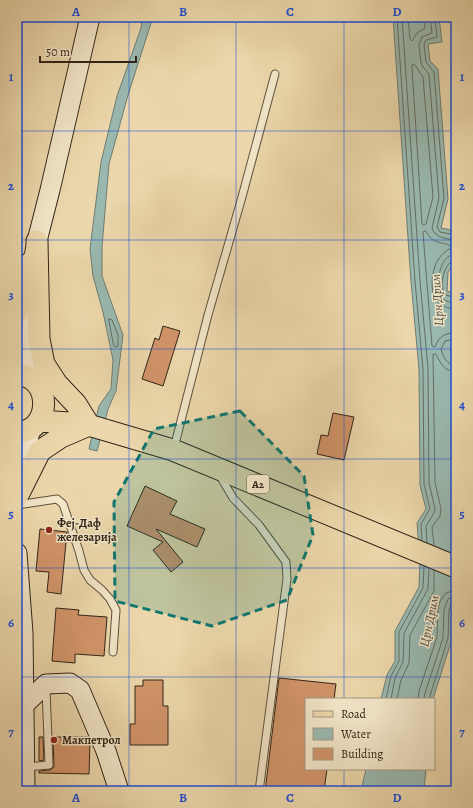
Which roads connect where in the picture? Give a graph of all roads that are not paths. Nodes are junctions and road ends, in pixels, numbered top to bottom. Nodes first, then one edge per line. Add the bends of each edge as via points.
1 (90, 17) edge
2 (275, 74) dead end
3 (37, 241) junction
4 (19, 324) edge
5 (30, 382) edge
6 (89, 425) junction
7 (29, 427) edge
8 (173, 450) junction
9 (215, 467) junction
10 (17, 484) edge
11 (17, 497) edge
12 (17, 505) edge
13 (17, 552) edge
14 (456, 567) edge
15 (113, 652) dead end
16 (23, 659) junction
17 (46, 684) junction
18 (24, 705) junction
19 (26, 767) junction
20 (25, 791) edge
21 (119, 791) edge
22 (259, 791) edge

1 - 3 street
2 - 8 lane
3 - 4 main road
3 - 6 main road via 39,340 44,364 57,384 76,404
4 - 5 street
5 - 6 main road, A2
5 - 7 main road via 44,402 43,411
6 - 7 main road, A2
6 - 8 main road, A2
6 - 11 main road via 61,437 40,451
7 - 10 street
8 - 9 main road, A2
9 - 14 main road, A2
9 - 22 lane via 234,498 259,525 286,562 287,579
12 - 15 lane via 57,499 63,504 84,570 90,580 110,599 116,610
13 - 16 street via 24,633
16 - 17 street
16 - 18 street
17 - 18 street
17 - 19 lane via 49,765
17 - 21 street via 70,683 80,690 106,751
18 - 19 street
19 - 20 street

